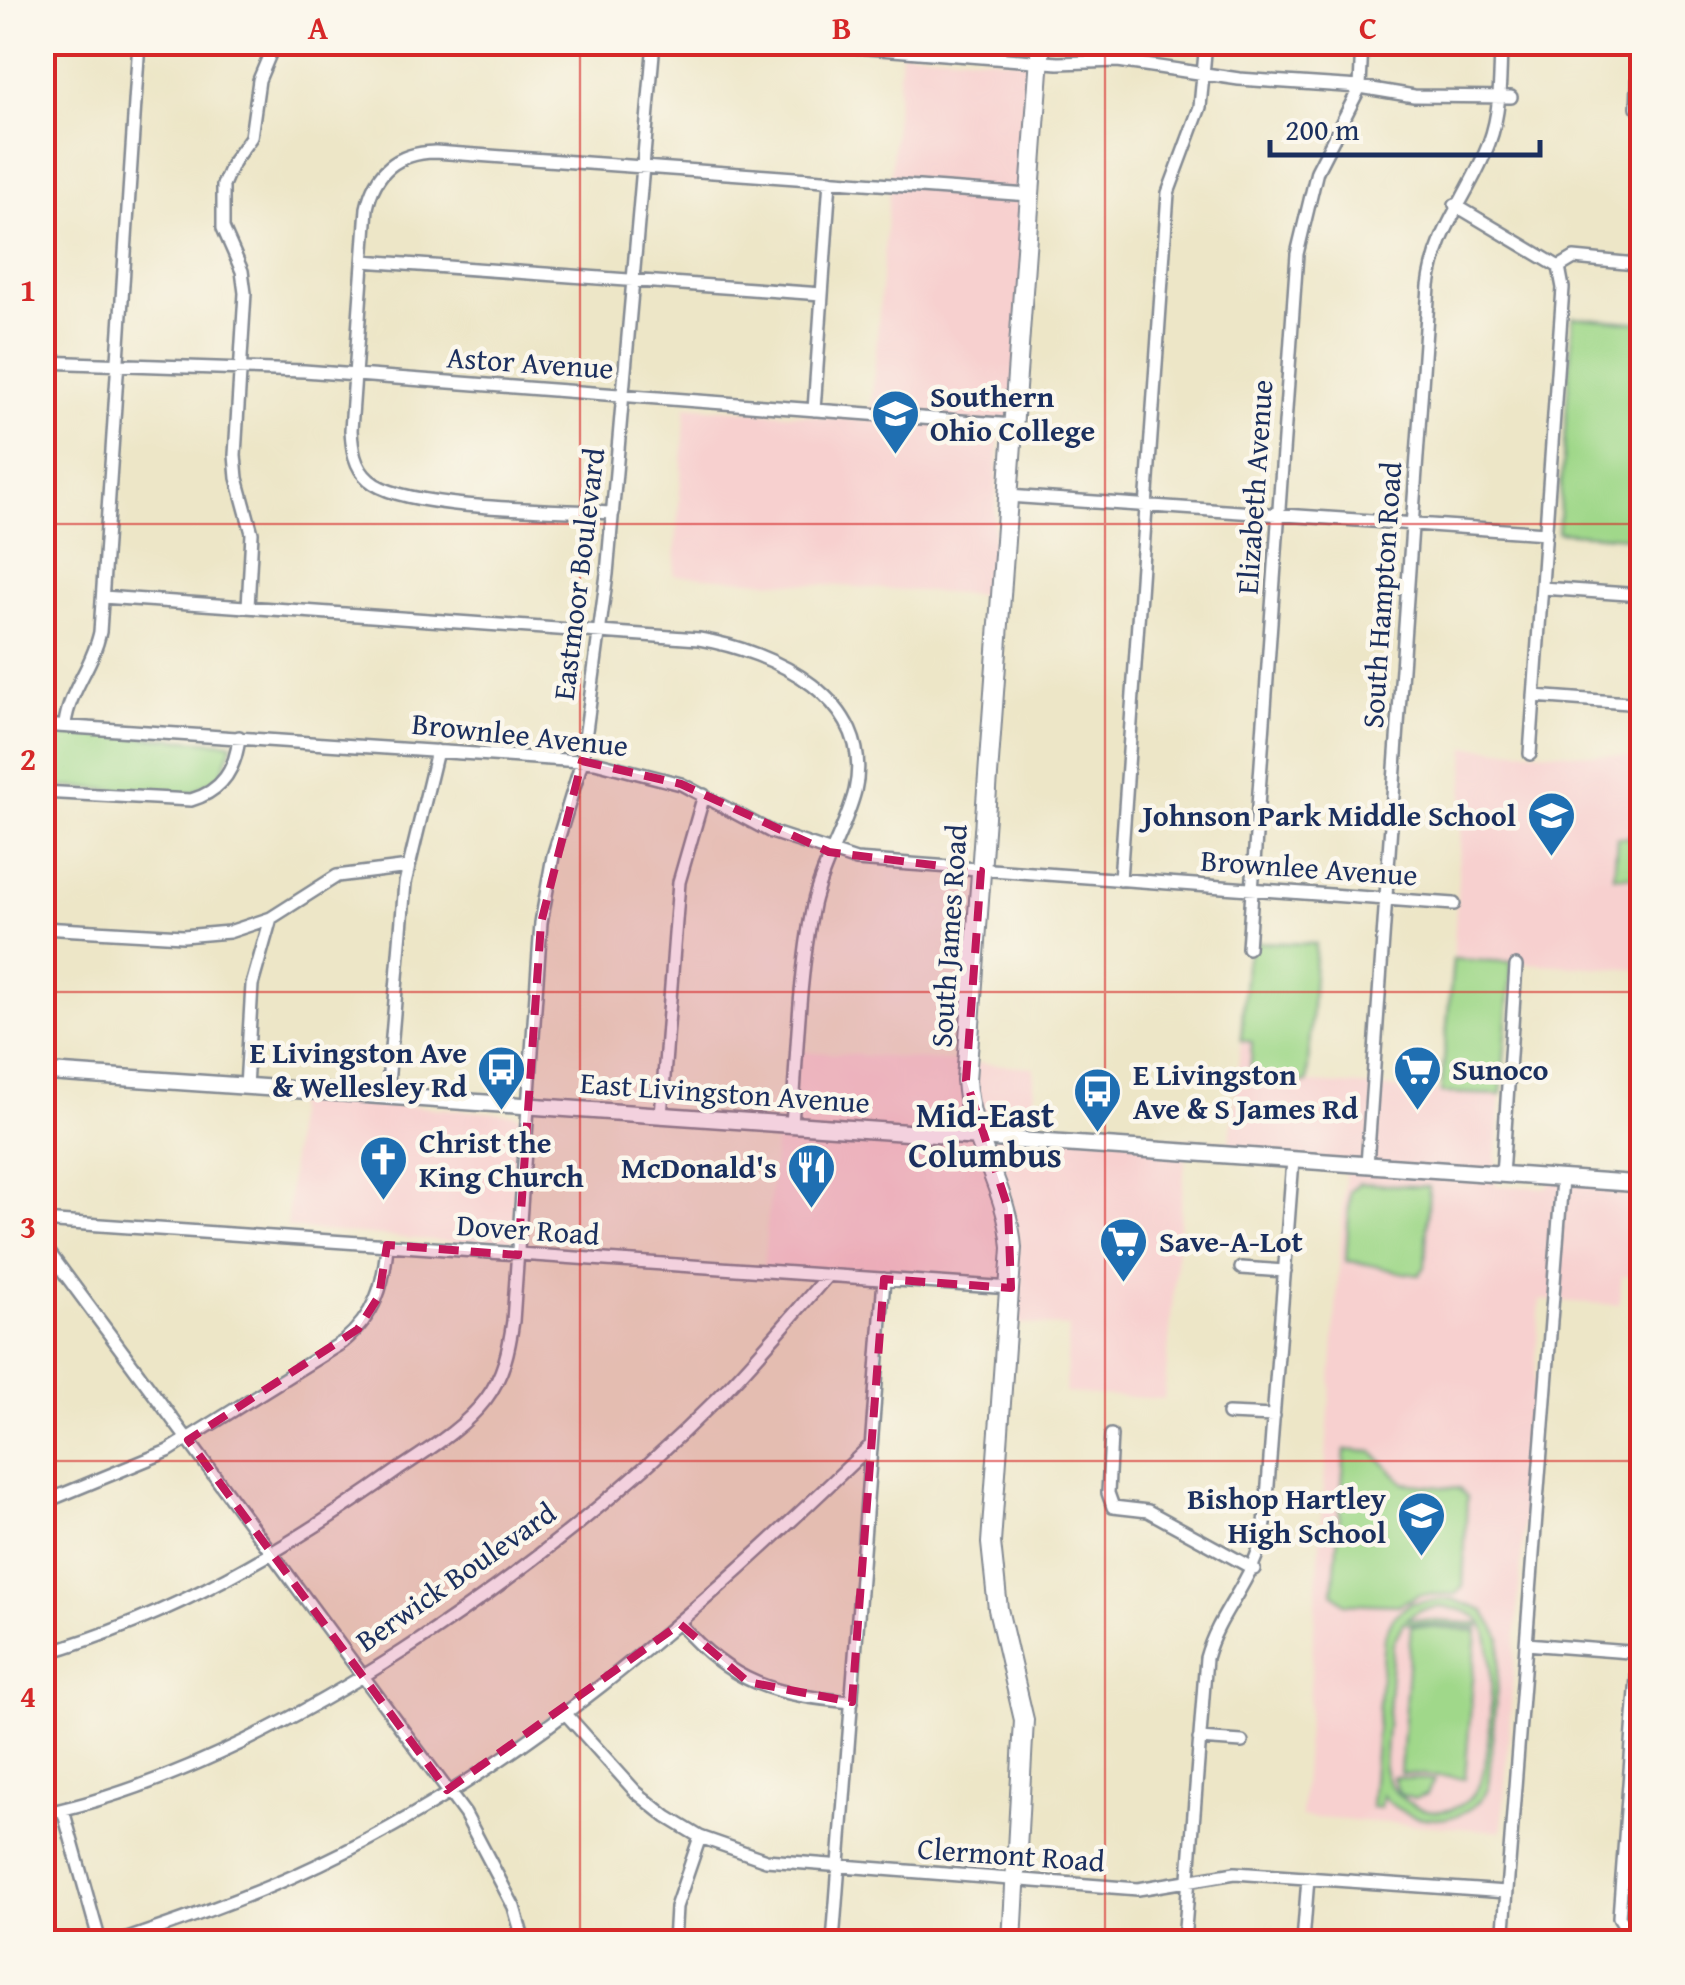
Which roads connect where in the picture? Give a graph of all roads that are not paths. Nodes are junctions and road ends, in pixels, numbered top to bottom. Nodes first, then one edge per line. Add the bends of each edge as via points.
1 (139, 42) edge
2 (275, 42) edge
3 (654, 42) edge
4 (791, 42) edge
5 (1206, 42) edge
6 (1362, 42) edge
7 (1502, 42) edge
8 (1640, 42) edge
9 (890, 46) edge
10 (1041, 52) edge
11 (1205, 74) junction
12 (1360, 87) junction
13 (1505, 96) junction
14 (1640, 107) edge
15 (644, 167) junction
16 (830, 180) junction
17 (1030, 194) junction
18 (1455, 206) junction
19 (364, 261) junction
20 (1636, 264) dead end
21 (1559, 268) junction
22 (634, 280) junction
23 (822, 294) junction
24 (42, 362) edge
25 (118, 364) junction
26 (240, 369) junction
27 (355, 375) junction
28 (624, 396) junction
29 (814, 410) junction
30 (1013, 425) junction
31 (1008, 496) junction
32 (1146, 505) junction
33 (614, 513) junction
34 (1278, 514) junction
35 (1413, 524) junction
36 (1546, 533) junction
37 (1542, 588) junction
38 (1642, 595) edge
39 (103, 596) junction
40 (248, 607) junction
41 (599, 632) junction
42 (1534, 696) junction
43 (1642, 704) edge
44 (65, 724) junction
45 (42, 725) edge
46 (239, 736) junction
47 (436, 751) junction
48 (1530, 754) dead end
49 (582, 761) junction
50 (42, 792) edge
51 (704, 795) junction
52 (828, 852) junction
53 (408, 867) junction
54 (981, 871) junction
55 (1120, 880) junction
56 (1252, 889) junction
57 (1386, 898) junction
58 (1454, 904) dead end
59 (272, 918) junction
60 (42, 928) edge
61 (1248, 948) dead end
62 (1516, 966) dead end
63 (42, 1072) edge
64 (246, 1086) junction
65 (387, 1096) junction
66 (1642, 1100) edge
67 (528, 1106) junction
68 (660, 1116) junction
69 (792, 1125) junction
70 (982, 1140) junction
71 (1293, 1160) junction
72 (1367, 1165) junction
73 (1502, 1175) junction
74 (1562, 1179) junction
75 (1639, 1184) edge
76 (42, 1221) edge
77 (42, 1243) edge
78 (387, 1245) junction
79 (518, 1255) junction
80 (1242, 1268) dead end
81 (1285, 1271) junction
82 (828, 1276) junction
83 (884, 1280) junction
84 (1011, 1288) junction
85 (1228, 1414) dead end
86 (1274, 1416) junction
87 (1111, 1435) dead end
88 (188, 1440) junction
89 (872, 1444) junction
90 (42, 1503) edge
91 (273, 1553) junction
92 (1254, 1570) junction
93 (1642, 1611) edge
94 (680, 1624) junction
95 (1526, 1644) junction
96 (1641, 1653) edge
97 (42, 1654) edge
98 (362, 1675) junction
99 (852, 1702) junction
100 (565, 1713) junction
101 (1199, 1739) junction
102 (1242, 1742) dead end
103 (448, 1790) junction
104 (63, 1810) junction
105 (42, 1814) edge
106 (700, 1836) junction
107 (839, 1868) junction
108 (1308, 1878) junction
109 (1016, 1880) junction
110 (1188, 1882) junction
111 (1506, 1892) junction
112 (1642, 1930) edge
113 (100, 1942) edge
114 (118, 1942) edge
115 (524, 1942) edge
116 (674, 1942) edge
117 (833, 1942) edge
118 (1012, 1942) edge
119 (1184, 1942) edge
120 (1304, 1942) edge
121 (1502, 1942) edge

1 - 25 street
2 - 26 street via 260,80 251,137 224,185 223,228 244,281
3 - 15 street, Eastmoor Boulevard
4 - 9 street
5 - 11 street
6 - 12 street, Elizabeth Avenue
7 - 13 street, South Hampton Road
8 - 14 street
9 - 10 street
10 - 11 street
10 - 17 main road, South James Road
11 - 12 street
11 - 32 street via 1168,194
12 - 13 street via 1414,96
12 - 34 street, Elizabeth Avenue via 1317,171 1300,230
13 - 18 street, South Hampton Road
15 - 16 street
15 - 19 street via 435,152 405,156 380,175 369,199
15 - 22 street, Eastmoor Boulevard
16 - 17 street
16 - 23 street
17 - 30 main road, South James Road
18 - 21 street
18 - 35 street, South Hampton Road via 1432,264
19 - 22 street
19 - 27 street
20 - 21 street via 1574,258
21 - 36 street via 1564,288
22 - 23 street
22 - 28 street, Eastmoor Boulevard
23 - 29 street
24 - 25 street, Astor Avenue
25 - 26 street, Astor Avenue
25 - 39 street
26 - 27 street, Astor Avenue
26 - 40 street via 236,470 252,532
27 - 28 street, Astor Avenue
27 - 33 street via 352,446 358,467 390,494
28 - 29 street, Astor Avenue
28 - 33 street, Eastmoor Boulevard
29 - 30 street, Astor Avenue
30 - 31 main road, South James Road
31 - 32 street
31 - 54 main road, South James Road
32 - 34 street
32 - 55 street
33 - 41 street, Eastmoor Boulevard
34 - 35 street
34 - 56 street, Elizabeth Avenue
35 - 36 street
35 - 57 street, South Hampton Road
36 - 37 street
37 - 38 street
37 - 42 street
39 - 40 street
39 - 44 street via 93,660 68,704
40 - 41 street
41 - 49 street, Eastmoor Boulevard
41 - 52 street via 727,644 786,667 820,690 847,727 857,760 852,799
42 - 43 street
42 - 48 street
44 - 45 street, Brownlee Avenue
44 - 46 street, Brownlee Avenue
46 - 47 street, Brownlee Avenue
46 - 50 street via 228,776 191,800
47 - 49 street, Brownlee Avenue
47 - 53 street
49 - 51 street, Brownlee Avenue via 656,776
49 - 67 street, Eastmoor Boulevard via 541,923
51 - 52 street, Brownlee Avenue via 771,832
51 - 68 street via 679,882
52 - 54 street, Brownlee Avenue
52 - 69 street via 812,910
53 - 59 street via 337,876
53 - 65 street
54 - 55 street, Brownlee Avenue
54 - 70 main road, South James Road via 966,1080 970,1115
55 - 56 street, Brownlee Avenue
56 - 57 street, Brownlee Avenue
56 - 61 street, Elizabeth Avenue
57 - 58 street, Brownlee Avenue
57 - 72 street, South Hampton Road
59 - 60 street via 206,936
59 - 64 street via 252,985
62 - 73 street
63 - 64 main road, East Livingston Avenue
64 - 65 main road, East Livingston Avenue
65 - 67 main road, East Livingston Avenue
66 - 75 street
67 - 68 main road, East Livingston Avenue
67 - 79 street, Eastmoor Boulevard
68 - 69 main road, East Livingston Avenue
69 - 70 main road, East Livingston Avenue
70 - 71 main road, East Livingston Avenue
70 - 84 main road, South James Road via 1008,1208
71 - 72 main road, East Livingston Avenue
71 - 81 street
72 - 73 main road, East Livingston Avenue
73 - 74 main road, East Livingston Avenue
74 - 75 main road, East Livingston Avenue
74 - 95 street
76 - 78 street, Dover Road
77 - 88 street
78 - 79 street, Dover Road
78 - 88 street via 379,1296 358,1329
79 - 82 street, Dover Road
79 - 91 street, Eastmoor Boulevard via 510,1344 486,1399 452,1432
80 - 81 street
81 - 86 street
82 - 83 street, Dover Road
82 - 98 street, Berwick Boulevard via 644,1469 461,1612
83 - 84 street, Dover Road
83 - 89 street
84 - 109 main road, South James Road via 991,1544 994,1589 1024,1720
85 - 86 street
86 - 92 street
87 - 92 street via 1113,1507 1148,1511
88 - 90 street
88 - 91 street
89 - 94 street
89 - 99 street
91 - 97 street, Eastmoor Boulevard via 170,1607
91 - 98 street
92 - 101 street via 1210,1643
93 - 96 street
94 - 99 street via 748,1682 804,1698
94 - 100 street
95 - 96 street
95 - 111 street
96 - 112 street via 1621,1924
98 - 103 street
98 - 104 street, Berwick Boulevard via 190,1766
99 - 107 street
100 - 103 street
100 - 106 street, Clermont Road via 636,1792
101 - 102 street
101 - 110 street
103 - 114 street via 298,1874
103 - 115 street via 514,1908
104 - 105 street, Berwick Boulevard
104 - 113 street
106 - 107 street, Clermont Road via 766,1860
106 - 116 street via 676,1907
107 - 109 street, Clermont Road
107 - 117 street
108 - 110 street, Clermont Road via 1235,1873
108 - 111 street, Clermont Road
108 - 120 street
109 - 110 street, Clermont Road via 1138,1889
109 - 118 main road, South James Road
110 - 119 street
111 - 121 street

